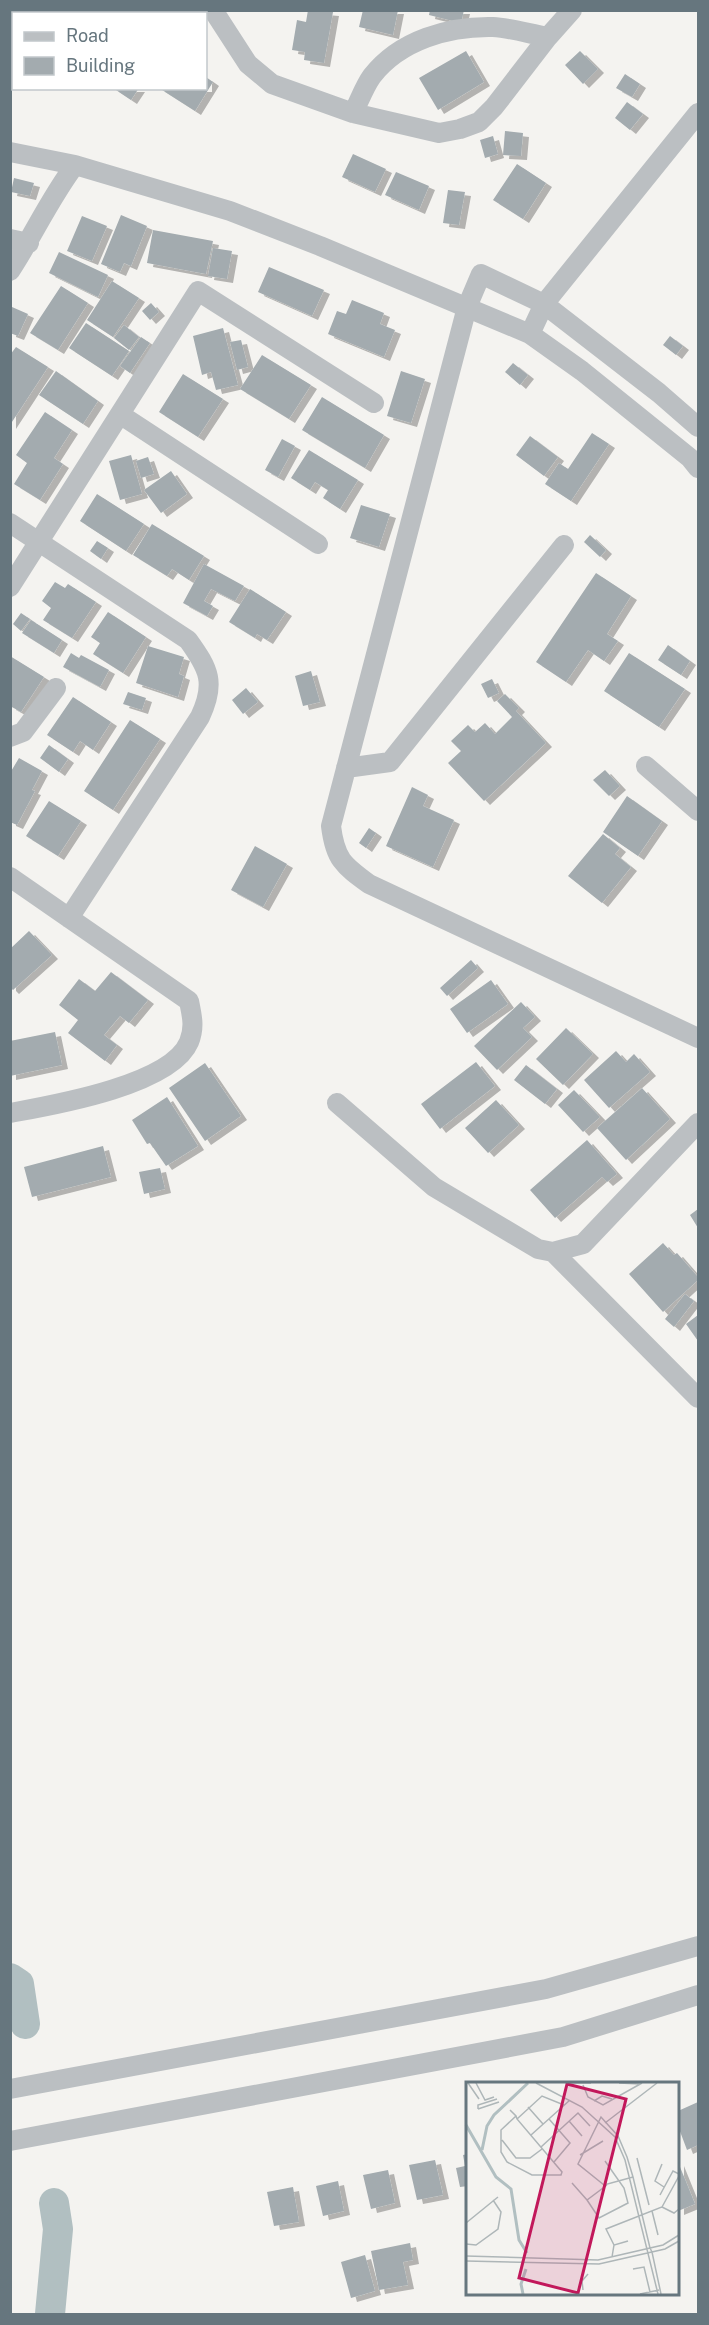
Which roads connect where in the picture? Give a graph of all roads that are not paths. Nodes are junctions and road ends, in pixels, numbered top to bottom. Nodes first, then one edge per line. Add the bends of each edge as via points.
1 (213, 10) edge
2 (572, 10) edge
3 (548, 37) junction
4 (699, 113) edge
5 (353, 114) junction
6 (10, 152) edge
7 (75, 165) junction
8 (20, 241) edge
9 (10, 271) edge
10 (544, 304) junction
11 (467, 307) junction
12 (530, 334) junction
13 (374, 403) dead end
14 (121, 415) junction
15 (699, 427) edge
16 (699, 468) edge
17 (10, 523) edge
18 (41, 543) junction
19 (318, 544) dead end
20 (564, 545) dead end
21 (10, 588) edge
22 (56, 688) dead end
23 (10, 737) edge
24 (646, 766) dead end
25 (346, 768) junction
26 (699, 811) edge
27 (10, 877) edge
28 (69, 918) junction
29 (699, 1038) edge
30 (337, 1103) dead end
31 (10, 1113) edge
32 (699, 1123) edge
33 (553, 1252) junction
34 (699, 1398) edge
35 (699, 1946) edge
36 (699, 1995) edge
37 (10, 2089) edge
38 (10, 2141) edge

1 - 5 street via 248,64 272,84
2 - 3 street
3 - 5 street via 495,27 460,28 425,38 396,54 372,76
3 - 5 street via 479,122 439,133
4 - 10 street
6 - 7 street
7 - 8 street
7 - 11 street via 230,211
8 - 9 street
10 - 11 street via 481,274
10 - 12 street
10 - 15 street
11 - 12 street
11 - 25 street
12 - 16 street via 582,371
13 - 14 street via 198,291
14 - 18 street
14 - 19 street
17 - 18 street
18 - 21 street
18 - 28 street via 188,640 203,660 209,680 209,698 200,717
20 - 25 street via 390,762
22 - 23 street via 23,732
24 - 26 street
25 - 29 street via 331,826 334,849 348,868 380,889
27 - 28 street
28 - 31 street via 189,1001 194,1024 189,1043 171,1064 144,1078 76,1100
30 - 33 street via 434,1187 538,1248
32 - 33 street via 583,1244
33 - 34 street
35 - 37 street via 546,1989
36 - 38 street via 564,2037

